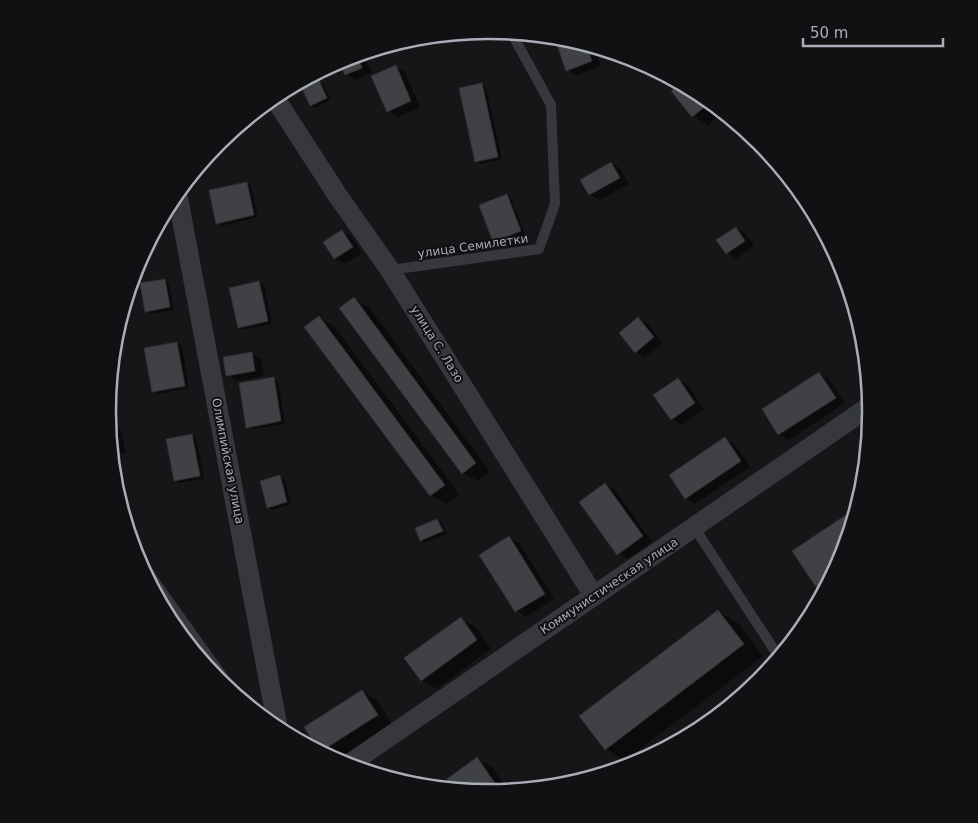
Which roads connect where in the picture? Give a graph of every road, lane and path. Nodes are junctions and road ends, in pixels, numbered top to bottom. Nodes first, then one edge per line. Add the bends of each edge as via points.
1 (515, 40) edge
2 (279, 104) edge
3 (179, 204) edge
4 (390, 270) junction
5 (862, 412) edge
6 (694, 527) junction
7 (165, 596) edge
8 (594, 596) junction
9 (775, 650) edge
10 (206, 654) edge
11 (276, 717) edge
12 (356, 759) edge

1 - 4 lane, улица Семилетки via 551,105 555,204 539,249
2 - 4 street, улица С. Лазо
3 - 11 street, Олимпийская улица
4 - 8 street, улица С. Лазо
5 - 6 street, Коммунистическая улица
6 - 8 street, Коммунистическая улица
6 - 9 lane
7 - 10 lane
8 - 12 street, Коммунистическая улица

